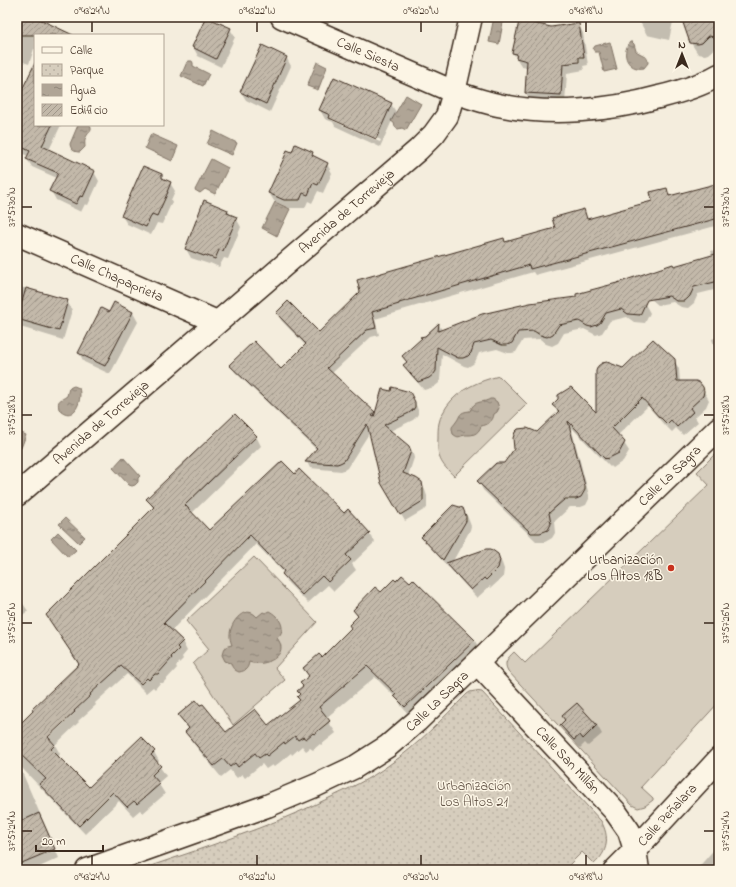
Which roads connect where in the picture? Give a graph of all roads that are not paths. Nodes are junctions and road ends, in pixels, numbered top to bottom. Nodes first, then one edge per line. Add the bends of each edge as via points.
1 (282, 17) edge
2 (471, 17) edge
3 (719, 75) edge
4 (454, 92) junction
5 (17, 234) edge
6 (217, 322) junction
7 (719, 428) edge
8 (17, 495) edge
9 (477, 662) junction
10 (719, 759) edge
11 (637, 860) edge
12 (87, 870) edge
13 (615, 870) edge

1 - 4 street, Calle Siesta
2 - 4 street, Avenida de Torrevieja
3 - 4 street via 689,89 645,101 568,111 500,105
4 - 6 street, Avenida de Torrevieja via 447,116 434,134
5 - 6 street, Calle Chapaprieta
6 - 8 street, Avenida de Torrevieja
7 - 9 street, Calle La Sagra
9 - 11 street, Calle San Millán via 615,811 629,831
9 - 12 street, Calle La Sagra via 388,746 355,767 267,806
10 - 11 street, Calle Peñalara
11 - 13 street, Calle Peñalara

